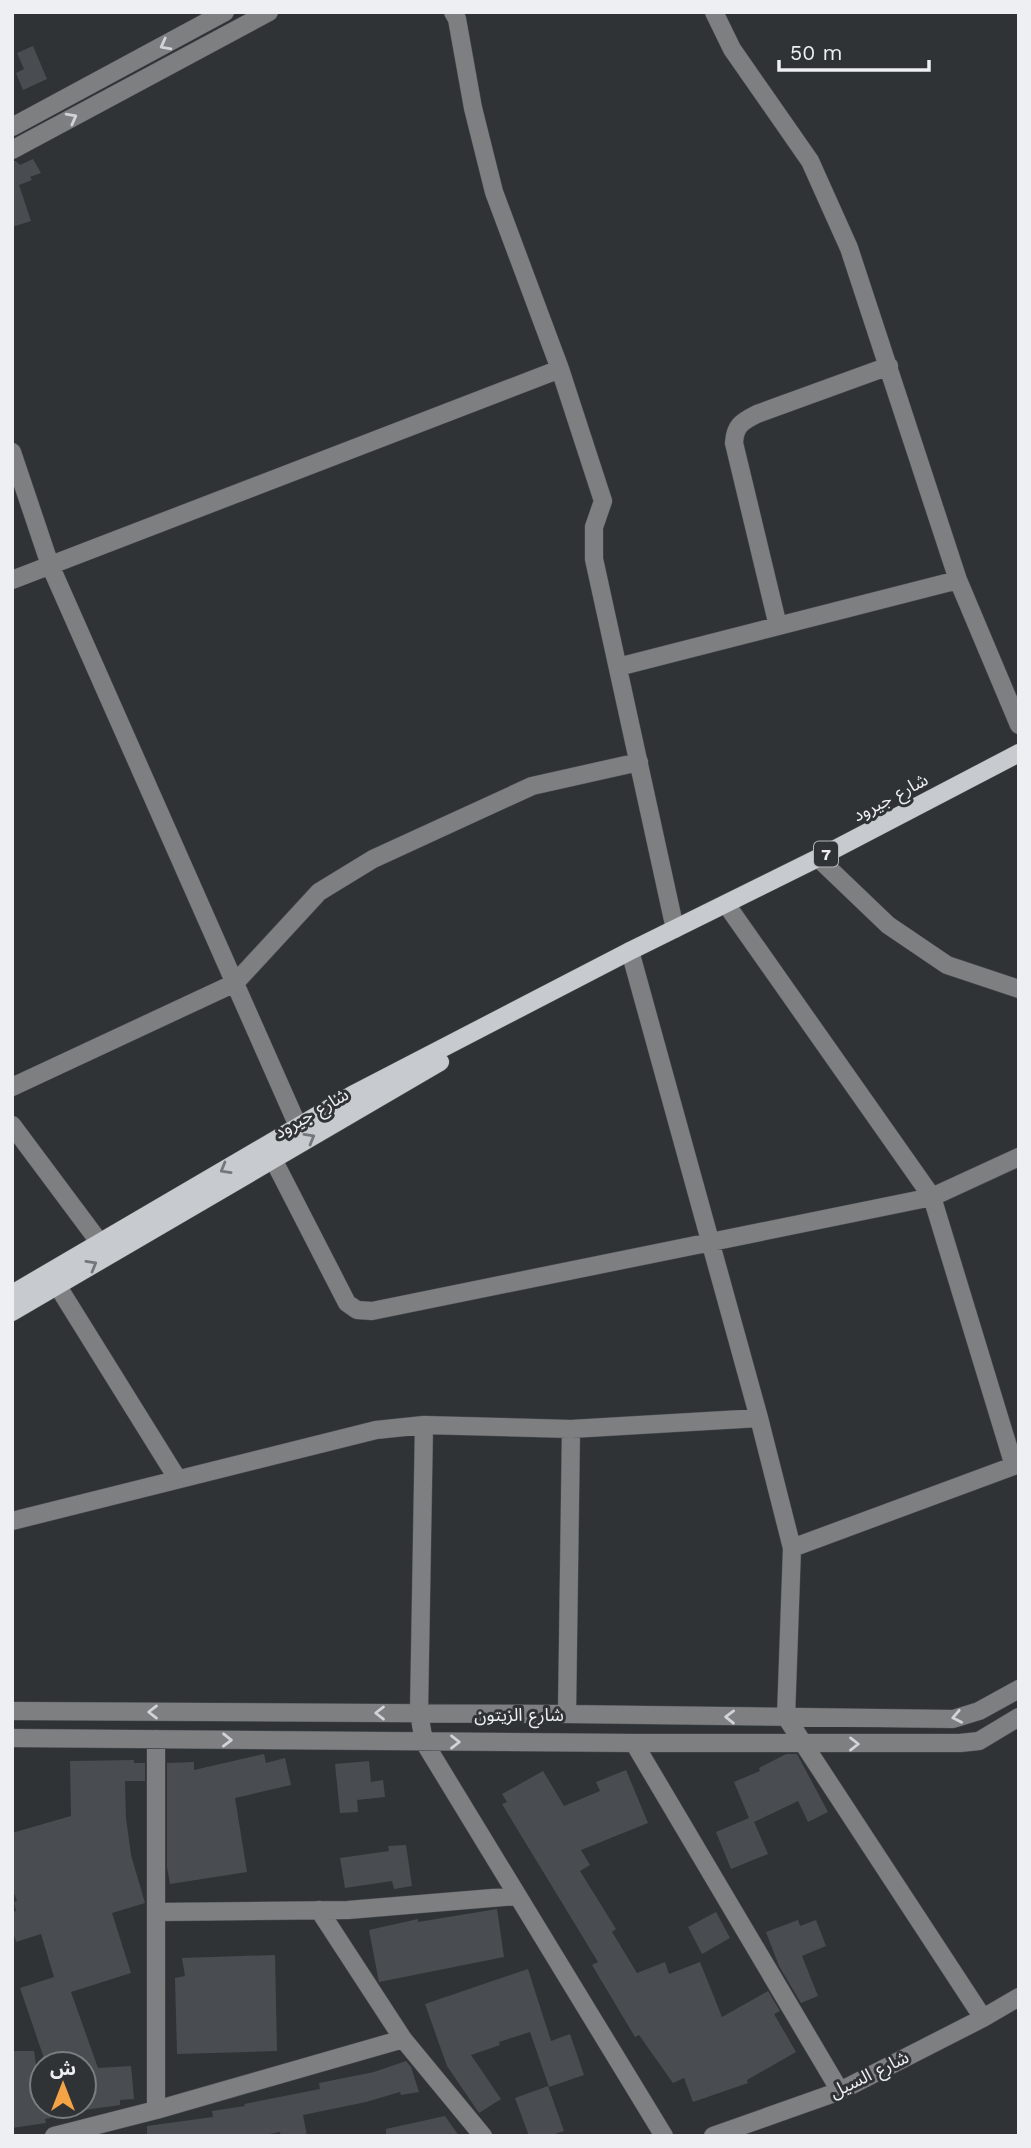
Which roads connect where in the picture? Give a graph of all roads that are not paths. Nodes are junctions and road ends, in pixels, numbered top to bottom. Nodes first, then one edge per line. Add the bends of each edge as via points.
1 (226, 12) edge
2 (269, 12) edge
3 (453, 12) edge
4 (714, 12) edge
5 (12, 127) edge
6 (12, 150) edge
7 (888, 366) junction
8 (560, 369) junction
9 (12, 452) edge
10 (50, 565) junction
11 (12, 580) edge
12 (958, 580) junction
13 (778, 626) junction
14 (618, 667) junction
15 (1019, 724) edge
16 (1019, 753) edge
17 (639, 762) junction
18 (818, 859) junction
19 (726, 904) junction
20 (675, 929) junction
21 (630, 951) junction
22 (235, 983) junction
23 (1019, 989) edge
24 (12, 1087) edge
25 (12, 1125) edge
26 (298, 1126) junction
27 (1019, 1157) edge
28 (273, 1160) junction
29 (932, 1197) junction
30 (100, 1243) junction
31 (710, 1244) junction
32 (57, 1285) junction
33 (12, 1294) edge
34 (12, 1312) edge
35 (759, 1418) junction
36 (424, 1425) junction
37 (571, 1429) junction
38 (1016, 1465) edge
39 (177, 1478) junction
40 (12, 1521) edge
41 (792, 1548) junction
42 (1019, 1689) edge
43 (12, 1711) edge
44 (419, 1713) junction
45 (567, 1714) junction
46 (786, 1717) junction
47 (1019, 1717) edge
48 (12, 1738) edge
49 (156, 1739) junction
50 (424, 1742) junction
51 (634, 1744) junction
52 (803, 1744) junction
53 (516, 1896) junction
54 (319, 1910) junction
55 (156, 1912) junction
56 (1019, 1997) edge
57 (983, 2018) junction
58 (403, 2039) junction
59 (840, 2091) junction
60 (156, 2110) junction
61 (54, 2136) edge
62 (484, 2136) edge
63 (664, 2136) edge
64 (713, 2136) edge

1 -> 5 street
6 -> 2 street
3 - 8 street via 494,192
4 - 7 street via 732,49 810,161 849,248
7 - 12 street
7 - 13 street via 757,414 739,423 734,432
8 - 10 street
8 - 14 street via 603,501 594,527 594,559
9 - 10 street
10 - 11 street
10 - 22 street
12 - 13 street
12 - 15 street
13 - 14 street
14 - 17 street
16 - 18 main road, شارع جيرود / 7
17 - 20 street
17 - 22 street via 532,786 373,859 319,891
18 - 19 main road, شارع جيرود / 7
18 - 23 street via 888,925 947,965
19 - 20 main road, شارع جيرود / 7
19 - 29 street
20 - 21 main road, شارع جيرود / 7
21 - 26 main road, شارع جيرود
28 -> 21 main road, شارع جيرود
21 - 31 street
22 - 24 street
22 - 26 street
25 - 30 street
26 -> 30 main road, شارع جيرود
27 - 29 street
28 - 31 street via 347,1303 357,1310 372,1311
32 -> 28 main road, شارع جيرود
29 - 31 street
29 - 38 street
30 - 33 main road, شارع جيرود
31 - 35 street
32 - 34 main road, شارع جيرود
32 - 39 street
35 - 37 street
35 - 41 street
36 - 37 street
36 - 39 street via 376,1430
36 - 44 street
37 - 45 street
38 - 41 street
39 - 40 street
41 - 46 street
42 -> 46 street, شارع الزيتون via 979,1712 953,1719
44 -> 43 street, شارع الزيتون
44 - 45 street, شارع الزيتون
44 - 50 street
46 -> 45 street, شارع الزيتون
46 - 52 street
52 -> 47 street, شارع الزيتون via 979,1741
48 - 49 street, شارع الزيتون
49 -> 50 street, شارع الزيتون
49 - 55 street
50 -> 51 street, شارع الزيتون
50 - 53 street
51 - 52 street, شارع الزيتون
51 - 59 street
52 - 57 street
53 - 54 street
53 - 63 street
54 - 55 street
54 - 58 street
55 - 60 street
56 - 57 street, شارع السيل
57 - 59 street, شارع السيل
58 - 60 street
58 - 62 street
59 - 64 street, شارع السيل
60 - 61 street

